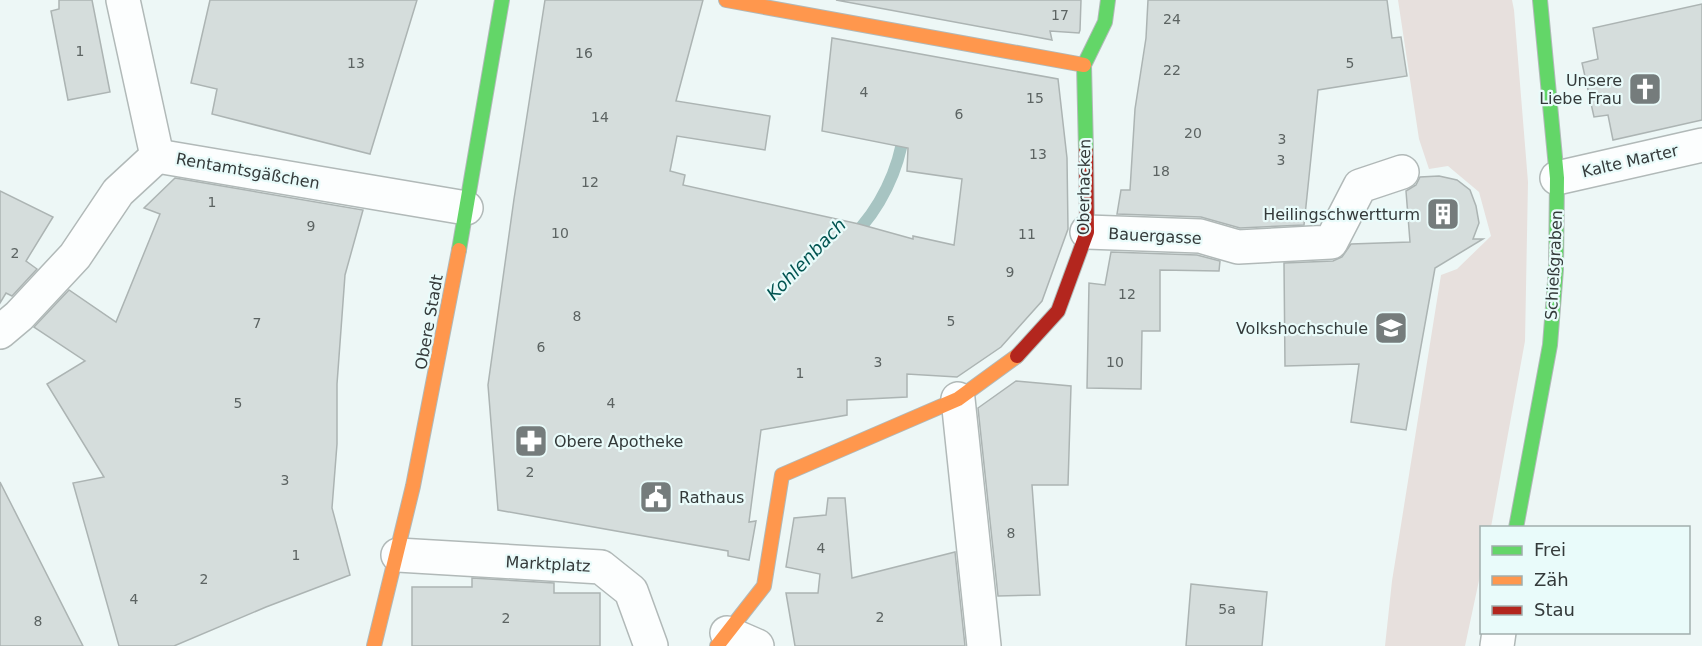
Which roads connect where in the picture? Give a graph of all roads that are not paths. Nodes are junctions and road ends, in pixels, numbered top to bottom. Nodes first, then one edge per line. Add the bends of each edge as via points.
1 (123, 0) edge
2 (502, 0) edge
3 (726, 0) edge
4 (1108, 0) edge
5 (1540, 0) edge
6 (1084, 65) junction
7 (1702, 145) edge
8 (157, 156) junction
9 (1402, 172) dead end
10 (1557, 178) junction
11 (466, 208) junction
12 (1087, 232) junction
13 (0, 332) edge
14 (958, 399) junction
15 (1516, 526) edge
16 (398, 555) junction
17 (722, 639) edge
18 (374, 646) edge
19 (651, 646) edge
20 (757, 646) edge
21 (984, 646) edge

1 - 8 street
2 - 11 street, Obere Stadt
3 - 6 street
4 - 6 street, Oberhacken via 1105,21
5 - 10 street, Schießgraben
6 - 12 street, Oberhacken
7 - 10 street, Kalte Marter
8 - 11 street, Rentamtsgäßchen
8 - 13 street, Rentamtsgäßchen via 118,192 75,256
9 - 12 street, Bauergasse via 1360,186 1330,242 1238,247 1200,236
10 - 15 street, Schießgraben via 1550,345
11 - 16 street, Obere Stadt via 430,414
12 - 14 street, Oberhacken via 1058,311 1013,361
14 - 17 street, Oberhacken via 782,475 764,586
14 - 21 street
16 - 18 street, Obere Stadt
16 - 19 street, Marktplatz via 602,567 631,591
17 - 20 street

